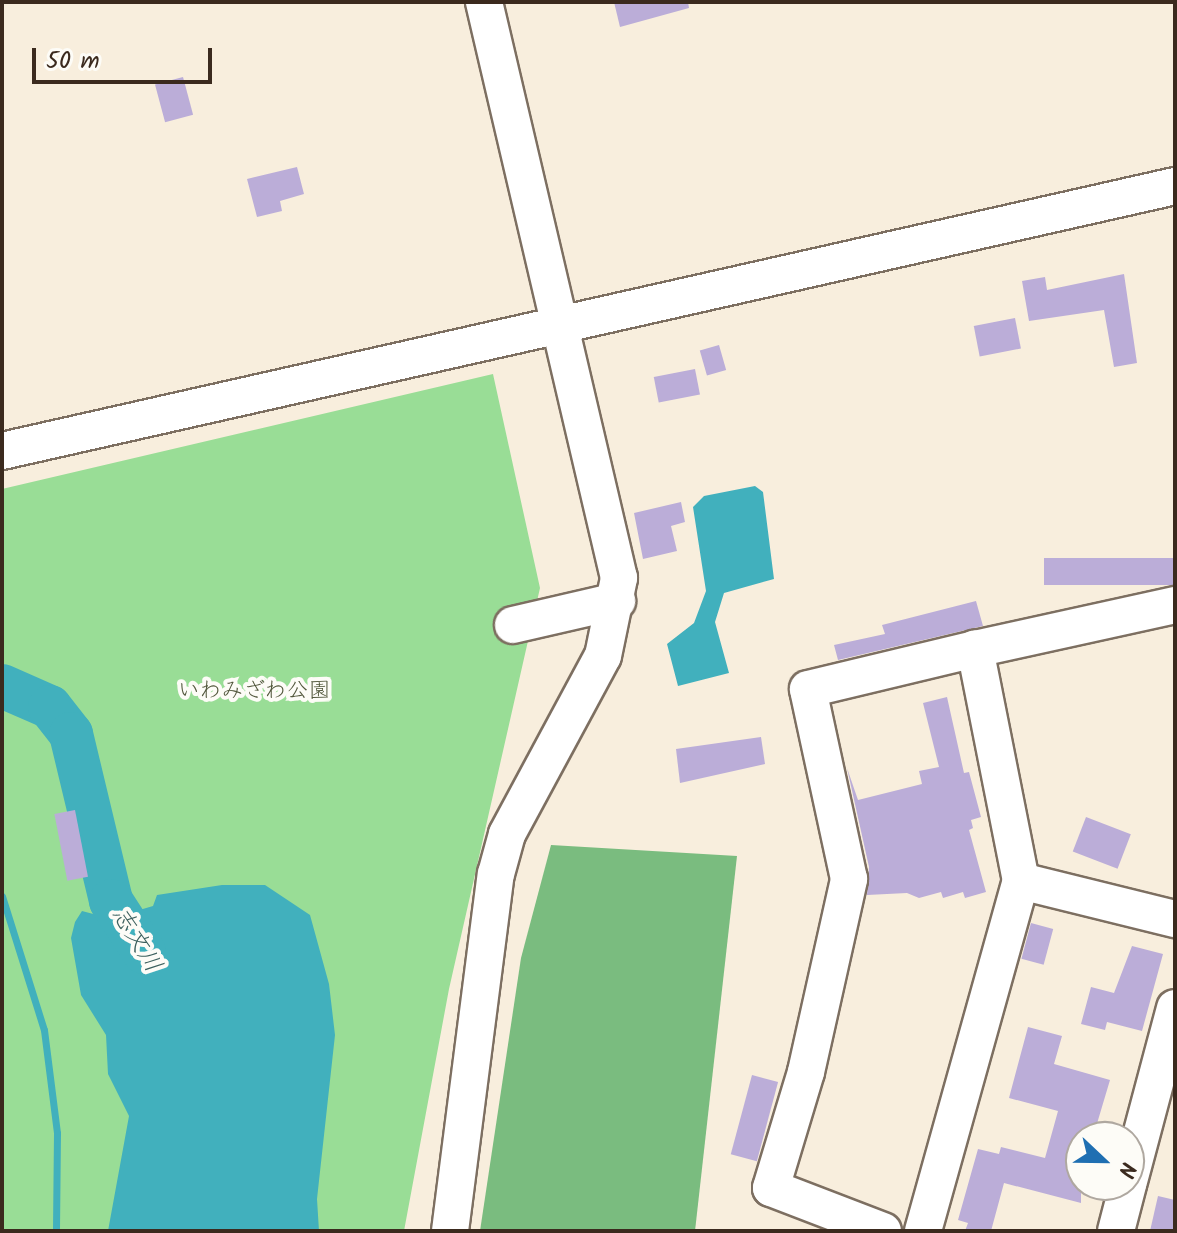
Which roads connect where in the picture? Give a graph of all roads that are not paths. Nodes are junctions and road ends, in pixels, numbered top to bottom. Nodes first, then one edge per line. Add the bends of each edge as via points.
1 (484, 2) edge
2 (1175, 186) edge
3 (557, 325) junction
4 (2, 451) edge
5 (617, 601) junction
6 (1175, 605) edge
7 (513, 625) dead end
8 (975, 649) junction
9 (1021, 881) junction
10 (1175, 919) edge
11 (1175, 1008) edge
12 (1145, 1121) edge
13 (1124, 1201) edge
14 (450, 1231) edge
15 (883, 1231) edge
16 (923, 1231) edge
17 (1116, 1231) edge

1 - 3 street
2 - 3 street
3 - 4 street
3 - 5 street via 616,555
5 - 7 street
5 - 14 street via 603,656 507,834 496,874
6 - 8 street
8 - 9 street
8 - 15 street via 808,689 849,879 806,1072 771,1188
9 - 10 street
9 - 16 street
11 - 12 street
13 - 17 street

